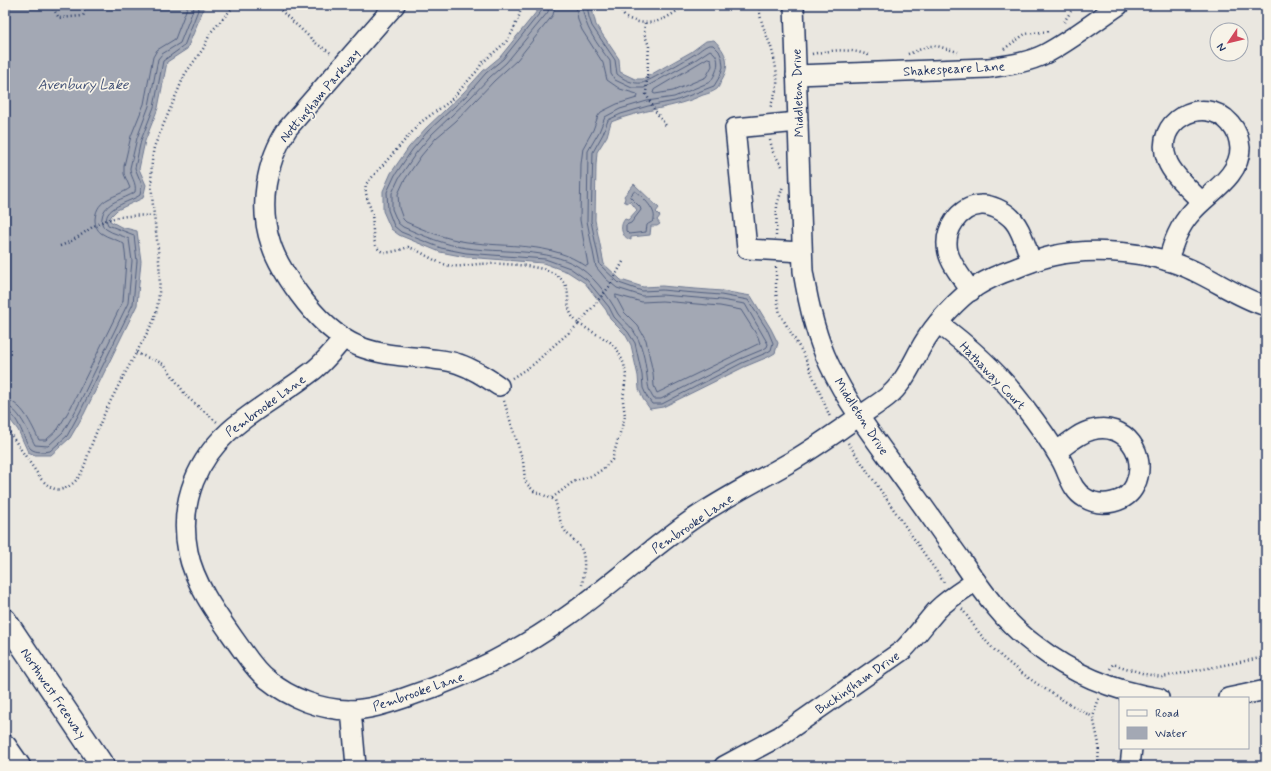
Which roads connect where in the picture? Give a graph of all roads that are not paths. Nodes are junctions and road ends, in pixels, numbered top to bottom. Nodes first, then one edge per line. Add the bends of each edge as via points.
1 (395, 5) edge
2 (794, 5) edge
3 (1119, 5) edge
4 (796, 66) junction
5 (798, 122) junction
6 (1202, 202) junction
7 (802, 252) junction
8 (1168, 261) junction
9 (1031, 262) junction
10 (971, 290) junction
11 (1266, 306) edge
12 (938, 323) junction
13 (343, 339) junction
14 (499, 386) road end
15 (860, 416) junction
16 (1056, 452) junction
17 (976, 581) junction
18 (5, 620) edge
19 (1266, 690) edge
20 (1139, 696) edge
21 (1149, 697) edge
22 (1233, 697) edge
23 (352, 710) junction
24 (5, 746) edge
25 (1132, 749) edge
26 (19, 766) edge
27 (103, 766) edge
28 (356, 766) edge
29 (724, 766) edge
30 (1130, 766) edge

1 - 13 street, Nottingham Parkway via 288,128 280,140 269,172 265,216 277,258 286,276 318,318
2 - 4 street, Middleton Drive
3 - 4 street, Shakespeare Lane via 1044,54 1010,65 988,68
4 - 5 street, Middleton Drive
5 - 7 street, Middleton Drive
5 - 7 street via 735,128 746,249
6 - 6 street via 1238,164 1239,140 1237,132 1221,115 1194,111 1183,115 1169,129 1164,151 1169,165
6 - 8 street via 1177,233
7 - 15 street, Middleton Drive via 807,294 820,341 828,363
8 - 9 street via 1140,254 1080,252 1055,255
8 - 11 street via 1192,269 1250,301
9 - 10 street
9 - 10 street via 1017,226 1011,218 991,207 980,205 970,209 959,215 952,224 946,243 948,253
10 - 12 street, Pembrooke Lane
12 - 15 street, Pembrooke Lane via 924,342 903,381 889,396
12 - 16 street, Hathaway Court via 961,341 1012,391
13 - 14 street, Nottingham Parkway via 390,355 458,364
13 - 23 street, Pembrooke Lane via 308,375 226,432 200,465 189,494 185,521 191,564 199,585 252,664 267,680 290,695 313,704
15 - 17 street, Middleton Drive
15 - 23 street, Pembrooke Lane via 792,462 719,502 692,520 563,620 524,644 459,678 421,693 366,709
16 - 16 street, Hathaway Court via 1074,488 1094,502 1112,502 1129,494 1139,475 1138,453 1134,445 1118,433 1101,429 1091,430
17 - 20 street, Middleton Drive via 1008,621 1034,645 1089,678
17 - 29 street, Buckingham Drive via 938,609 903,650 780,736
18 - 27 highway, Northwest Freeway
19 - 22 street
20 - 21 street, Middleton Drive
23 - 28 street
24 - 26 highway
25 - 30 street

